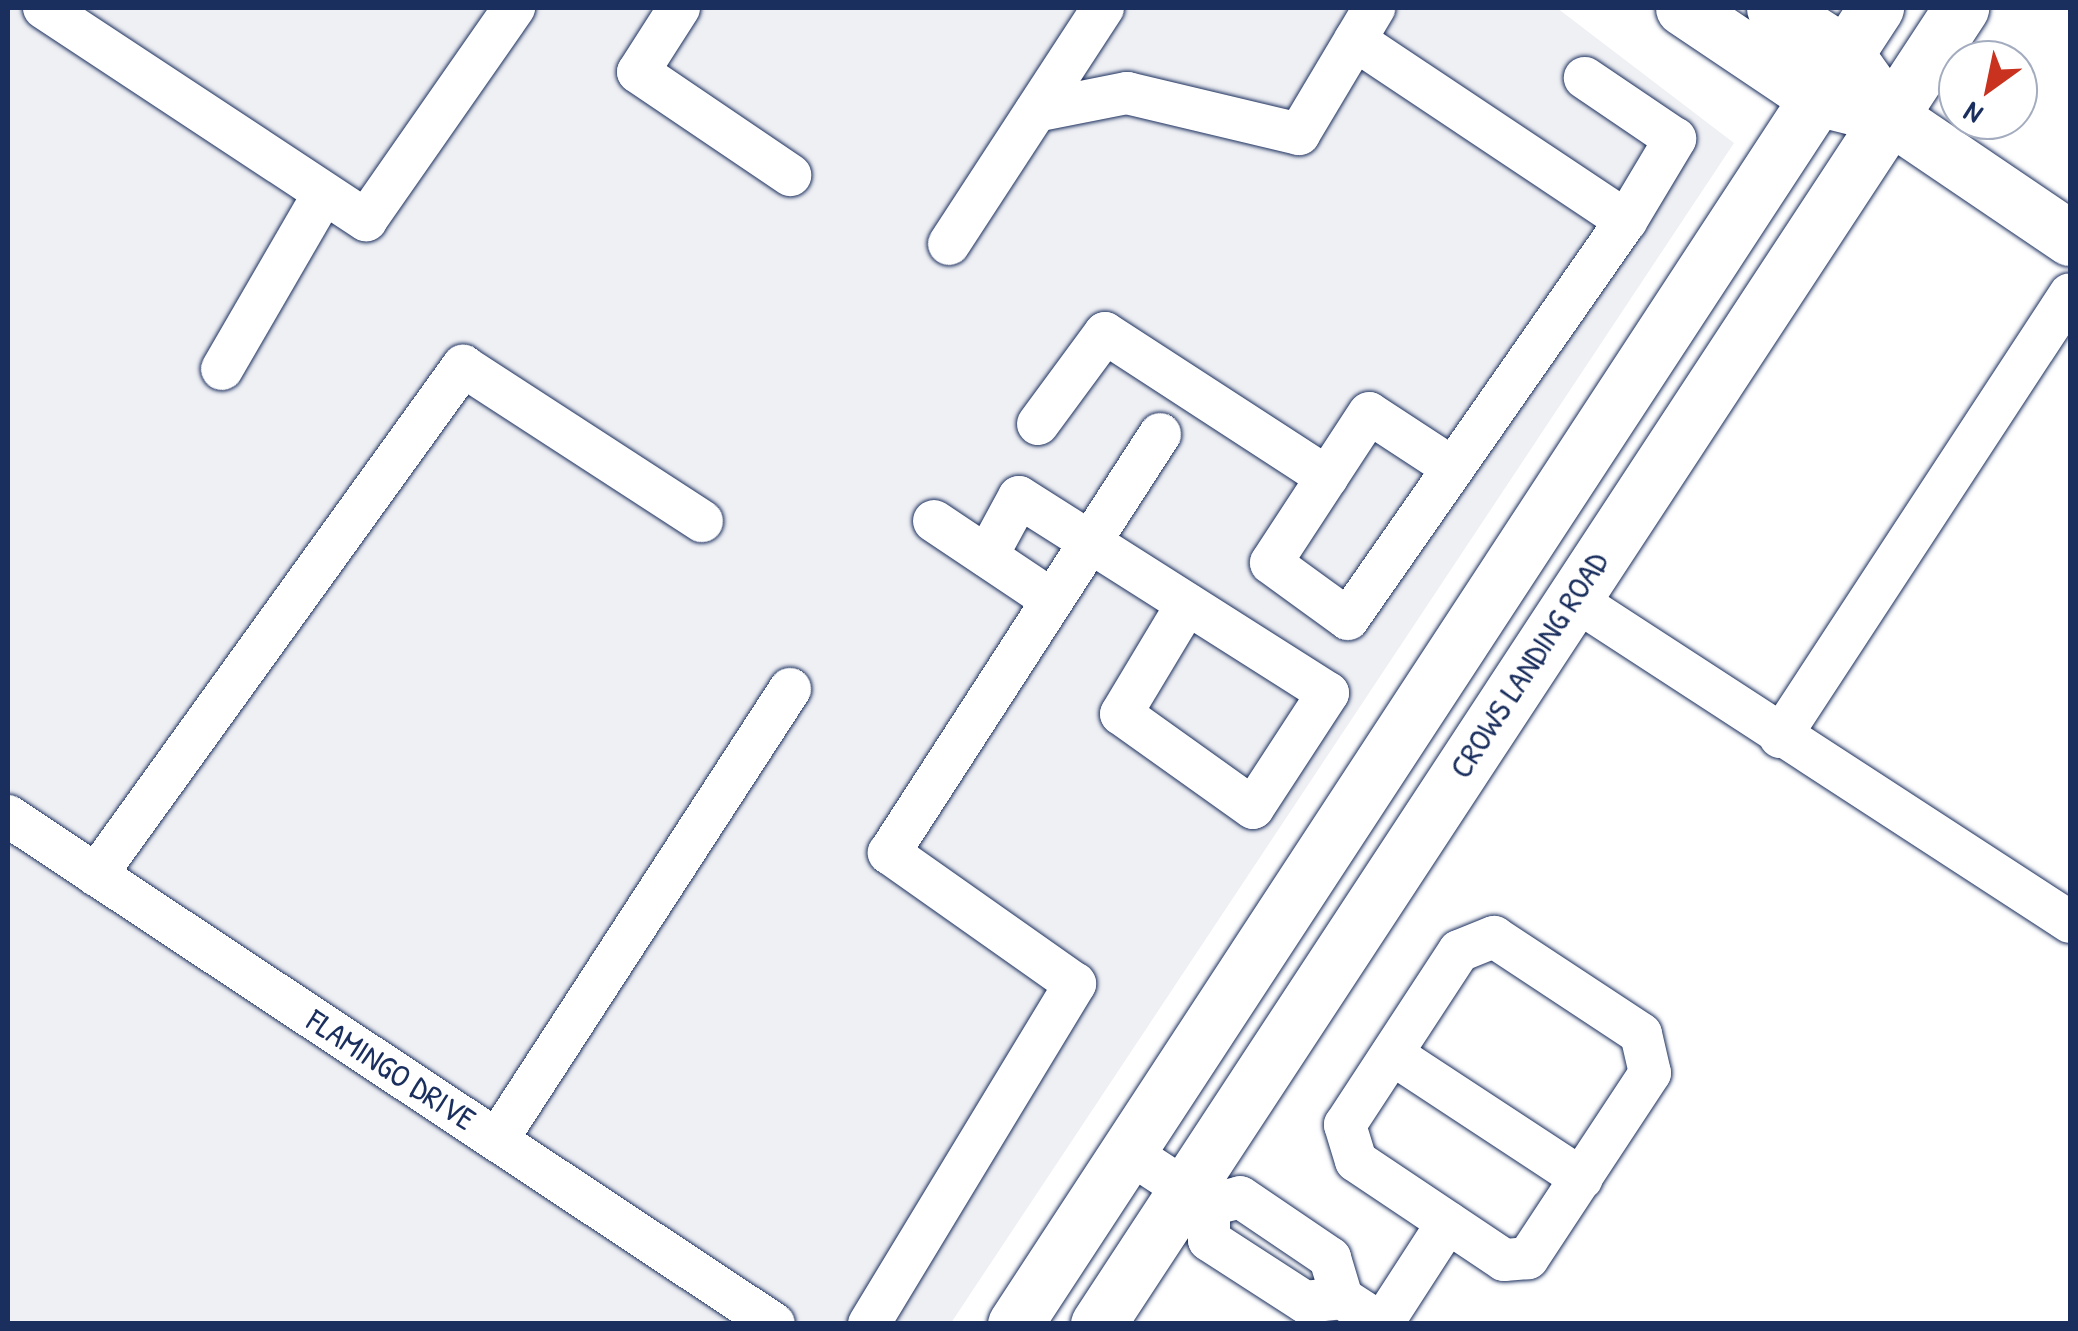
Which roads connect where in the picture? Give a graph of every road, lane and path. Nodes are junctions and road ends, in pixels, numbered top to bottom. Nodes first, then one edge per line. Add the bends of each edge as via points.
1 (44, 8) edge
2 (678, 8) edge
3 (1103, 8) edge
4 (1683, 8) edge
5 (1774, 8) edge
6 (1876, 8) edge
7 (1961, 8) edge
8 (504, 11) edge
9 (1365, 24) edge
10 (1832, 76) junction
11 (1585, 78) dead end
12 (1036, 110) junction
13 (1891, 117) junction
14 (790, 175) dead end
15 (324, 192) junction
16 (1626, 220) junction
17 (2070, 238) edge
18 (949, 244) dead end
19 (2070, 294) edge
20 (222, 370) dead end
21 (1038, 424) dead end
22 (1160, 434) dead end
23 (1453, 468) junction
24 (1327, 477) junction
25 (934, 521) dead end
26 (702, 522) dead end
27 (1089, 543) junction
28 (987, 556) junction
29 (1572, 598) junction
30 (1052, 600) junction
31 (1187, 604) junction
32 (790, 689) dead end
33 (1780, 737) junction
34 (8, 816) edge
35 (96, 875) junction
36 (2070, 922) edge
37 (1392, 1054) junction
38 (497, 1140) junction
39 (1128, 1152) junction
40 (1582, 1179) junction
41 (1197, 1197) junction
42 (1448, 1222) junction
43 (774, 1324) edge
44 (869, 1324) edge
45 (1015, 1324) edge
46 (1098, 1324) edge
47 (1382, 1324) edge

1 - 15 street
2 - 14 street via 638,72
3 - 12 street
4 - 10 main road
5 - 10 main road
6 - 10 main road
7 - 13 main road, CROWS LANDING ROAD
8 - 15 street via 366,220
9 - 12 street via 1299,134 1127,93
9 - 16 street
10 - 13 main road
10 - 39 main road
11 - 16 street via 1675,139
12 - 18 street
13 - 17 main road
13 - 29 main road, CROWS LANDING ROAD
15 - 20 street
16 - 23 street
19 - 33 street
21 - 24 street via 1105,332
22 - 27 street
23 - 24 street via 1369,413
23 - 24 street via 1348,618 1271,562
25 - 28 street
26 - 35 street via 463,366
27 - 28 street via 1019,497
27 - 30 street
27 - 31 street
28 - 30 street
29 - 33 street
29 - 41 main road, CROWS LANDING ROAD
30 - 44 street via 888,853 1075,984
31 - 31 street via 1328,693 1253,808 1121,714
32 - 38 street
33 - 36 street
34 - 35 street, FLAMINGO DRIVE
35 - 38 street, FLAMINGO DRIVE
37 - 40 street
37 - 40 street via 1460,951 1494,937 1527,958 1641,1034 1650,1073
37 - 42 street via 1346,1125 1356,1161
38 - 43 street, FLAMINGO DRIVE
39 - 41 street
39 - 45 main road
40 - 42 street via 1528,1258 1504,1260
41 - 46 main road, CROWS LANDING ROAD
41 - 47 street via 1240,1197 1330,1258 1342,1298
42 - 47 street

